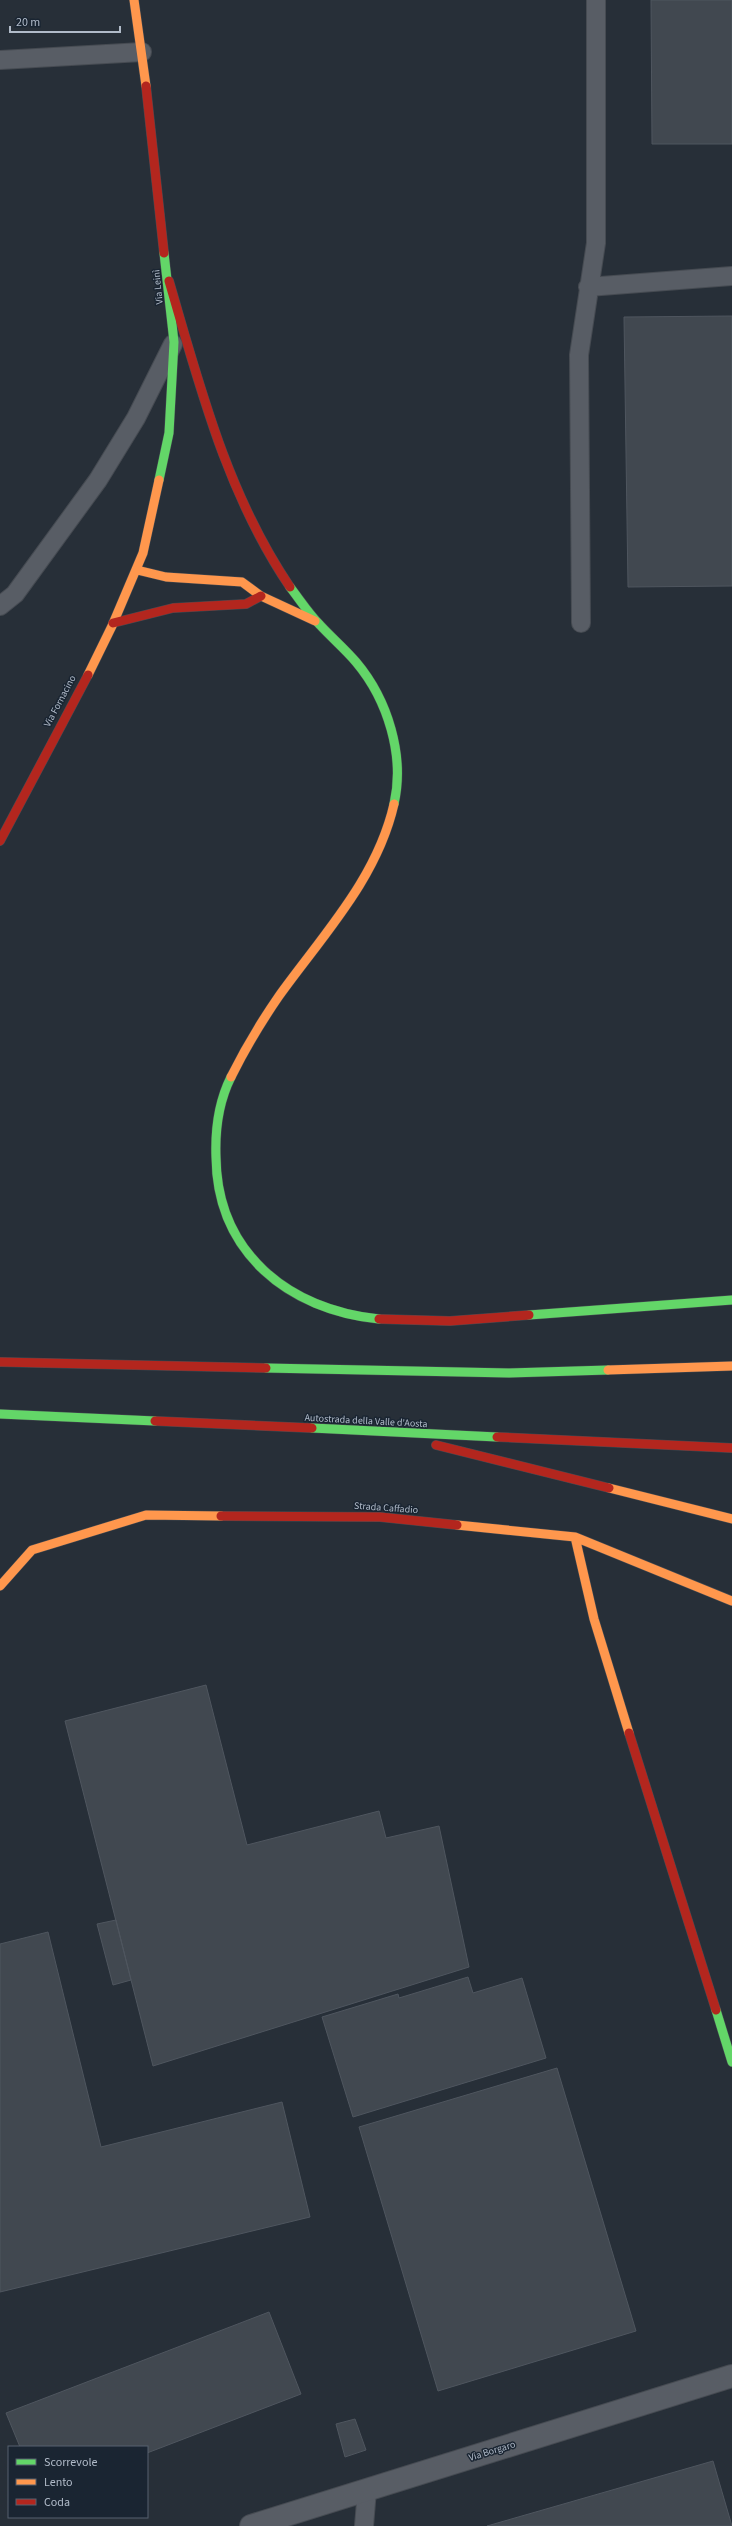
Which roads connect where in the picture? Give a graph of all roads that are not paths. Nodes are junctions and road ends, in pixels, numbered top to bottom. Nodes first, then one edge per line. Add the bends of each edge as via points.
1 (134, 0) edge
2 (596, 0) edge
3 (142, 52) junction
4 (0, 60) edge
5 (732, 276) edge
6 (168, 281) junction
7 (588, 287) junction
8 (174, 342) junction
9 (137, 570) junction
10 (261, 596) junction
11 (0, 606) edge
12 (316, 621) junction
13 (113, 623) junction
14 (581, 623) dead end
15 (0, 841) edge
16 (732, 1300) edge
17 (0, 1362) edge
18 (732, 1366) edge
19 (0, 1414) edge
20 (390, 1434) junction
21 (732, 1448) edge
22 (732, 1520) edge
23 (575, 1537) junction
24 (0, 1586) edge
25 (732, 1601) edge
26 (732, 2062) edge
27 (732, 2376) edge
28 (367, 2490) junction
29 (251, 2526) edge
30 (364, 2526) edge

1 - 3 main road, Via Leinì
2 - 7 lane via 596,243
3 - 4 lane
3 - 6 main road, Via Leinì
5 - 7 lane
6 - 8 main road, Via Leinì
6 - 12 main road via 236,491 266,549
7 - 14 lane via 579,355
8 - 9 main road, Via Leinì via 169,433
8 - 11 lane via 136,418 98,480 15,594
9 - 10 main road via 166,577 242,582
9 - 13 main road, Via Fornacino
10 - 12 main road
10 - 13 main road via 246,604 173,608
12 - 16 main road via 349,653 376,689 392,729 398,767 394,808 384,842 365,878 250,1040 231,1077 216,1119 212,1160 218,1195 235,1236 256,1264 292,1294 320,1308 356,1318 450,1320
13 - 15 main road, Via Fornacino
17 - 18 main road via 510,1373
19 - 20 main road, Autostrada della Valle d'Aosta
20 - 21 main road, Autostrada della Valle d'Aosta
20 - 22 main road
23 - 24 main road, Strada Caffadio via 380,1517 146,1515 32,1550
23 - 25 main road, Strada Caffadio
23 - 26 main road via 594,1619
27 - 28 street, Via Borgaro
28 - 29 street, Via Borgaro
28 - 30 lane

